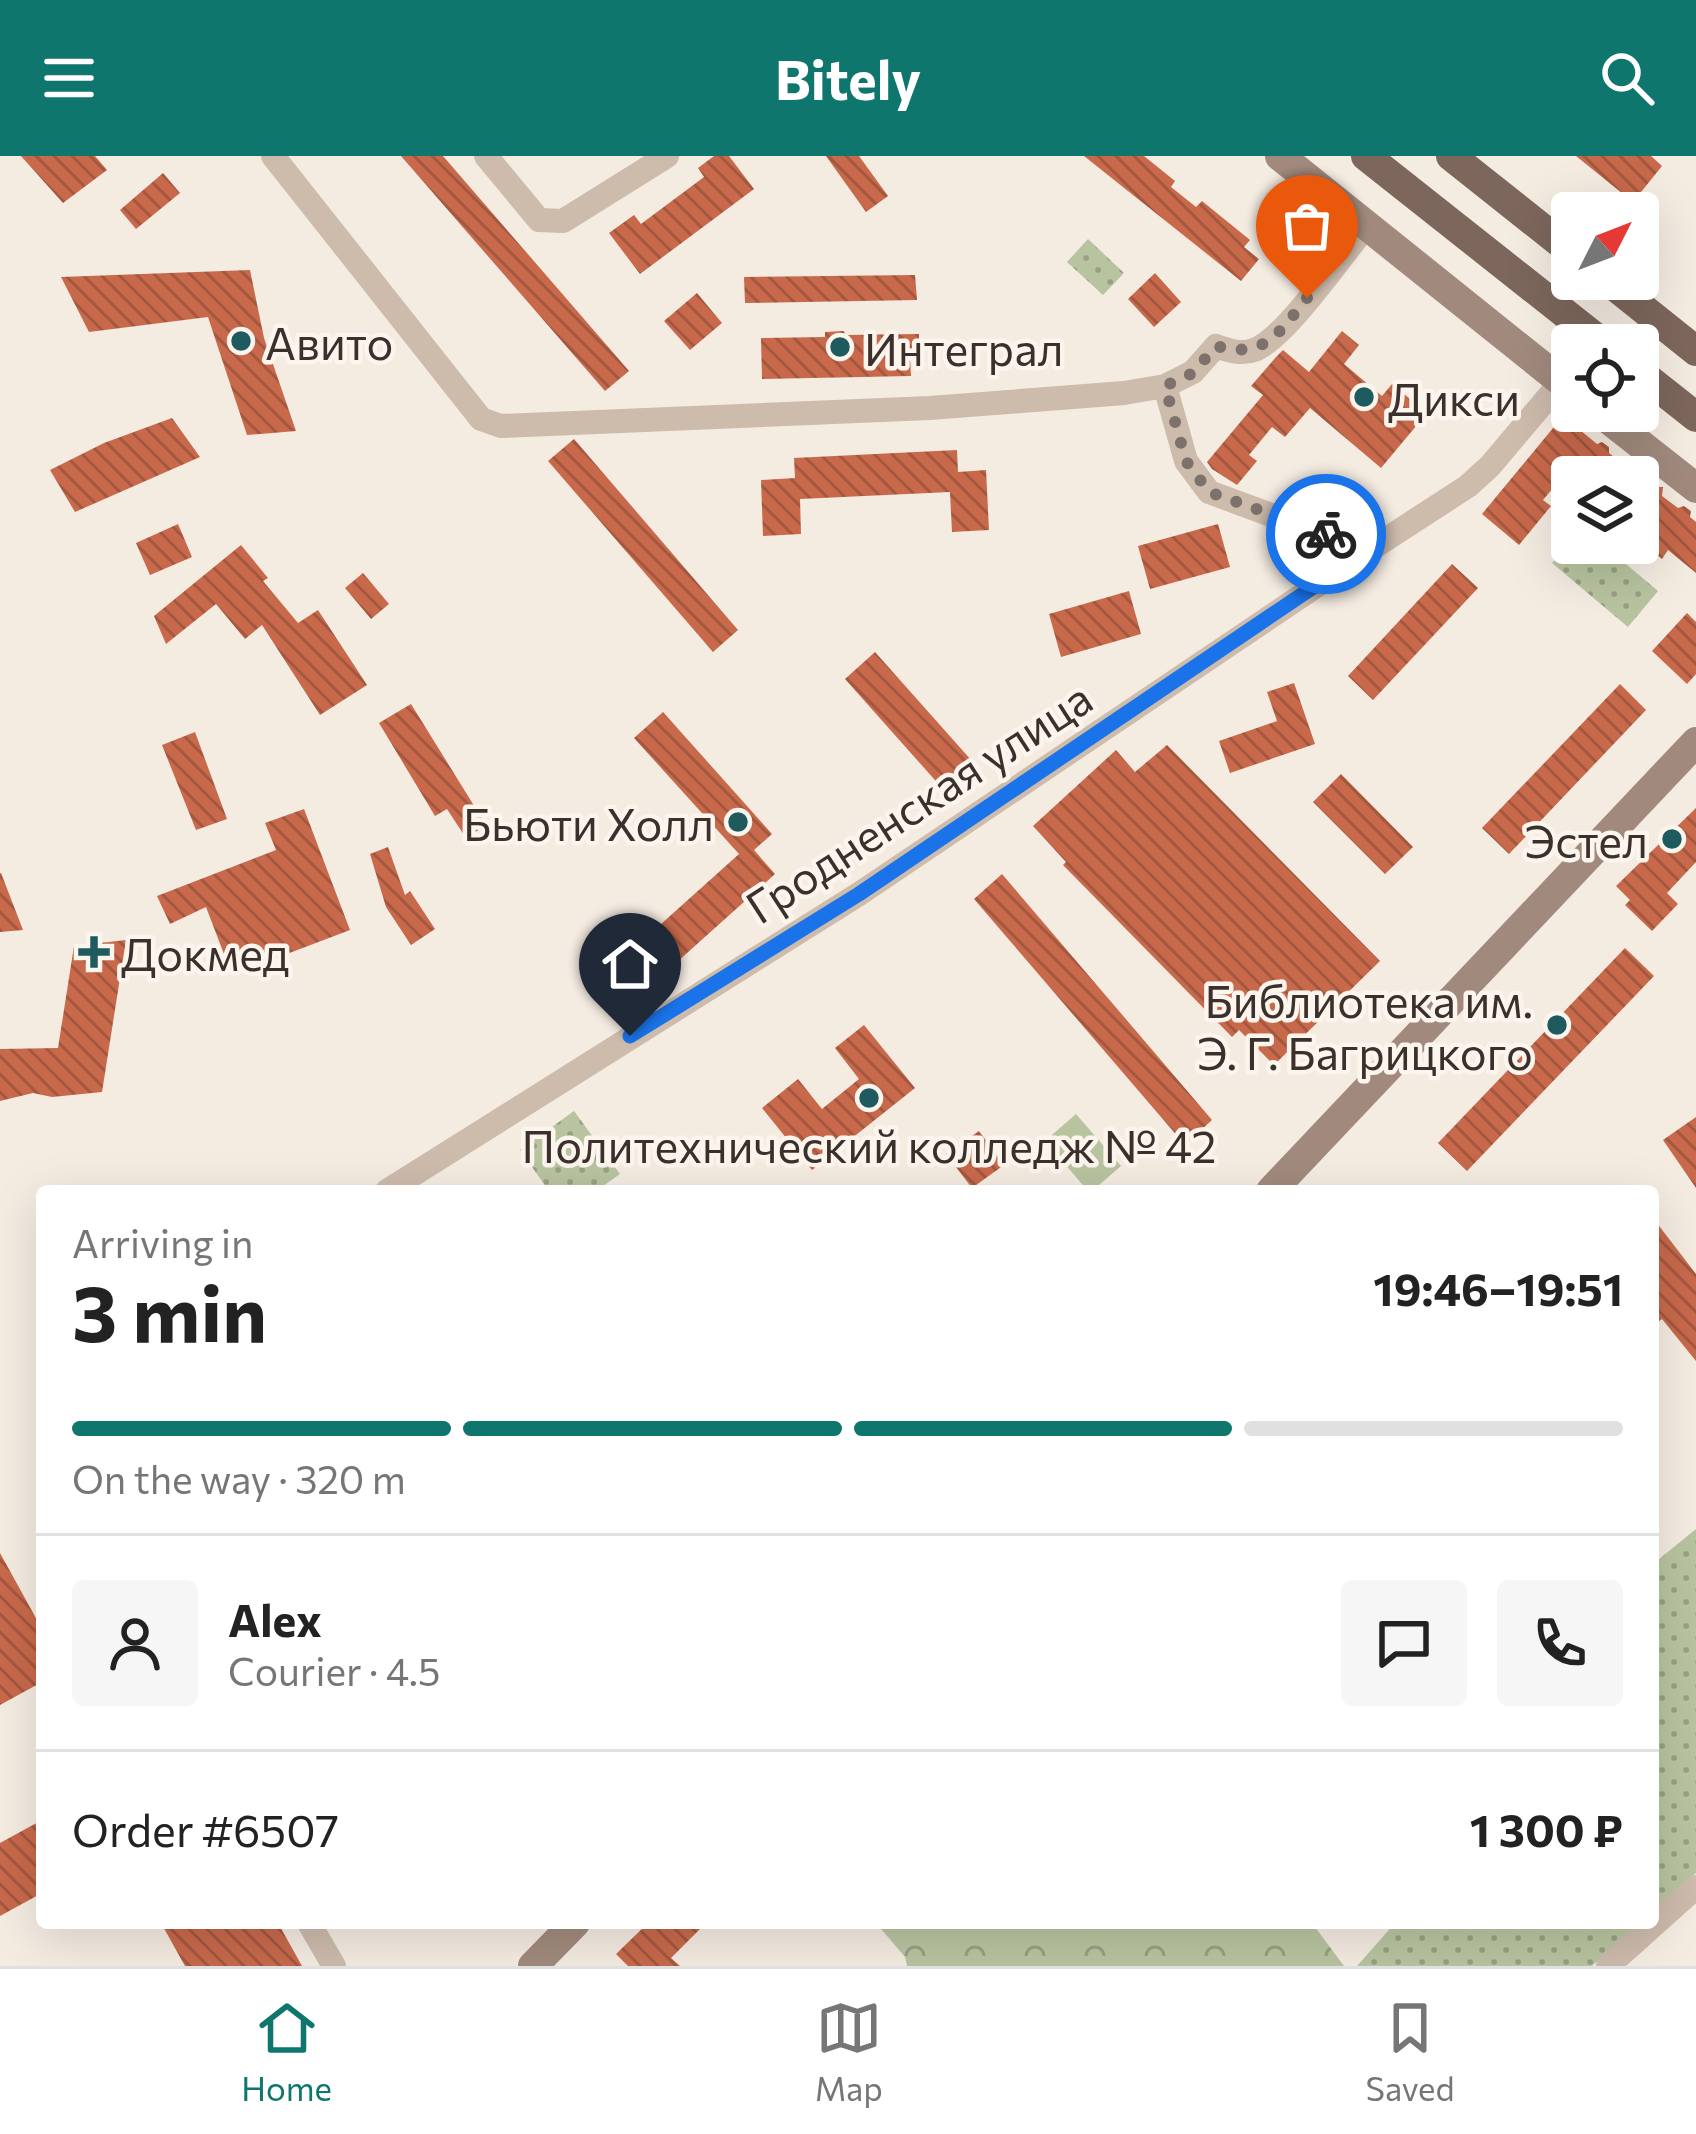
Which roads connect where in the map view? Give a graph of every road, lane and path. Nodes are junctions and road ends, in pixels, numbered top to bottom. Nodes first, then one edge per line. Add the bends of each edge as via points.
1 (273, 156) edge
2 (486, 156) edge
3 (667, 156) edge
4 (1280, 156) edge
5 (1354, 156) edge
6 (1366, 156) edge
7 (1451, 156) edge
8 (1410, 190) junction
9 (1365, 228) junction
10 (1551, 235) edge
11 (1632, 300) edge
12 (1579, 324) edge
13 (1696, 351) edge
14 (1551, 373) edge
15 (1165, 386) junction
16 (1659, 388) edge
17 (1551, 403) edge
18 (1696, 417) edge
19 (1625, 432) edge
20 (1696, 488) edge
21 (1368, 550) junction
22 (1696, 742) edge
23 (397, 1185) edge
24 (1277, 1185) edge
25 (1696, 1887) edge
26 (1659, 1920) edge
27 (312, 1929) edge
28 (569, 1929) edge
29 (1649, 1929) edge
30 (334, 1966) edge
31 (533, 1966) edge
32 (1608, 1966) edge

1 - 15 street via 481,419 501,426 930,408
2 - 3 street via 539,220 563,221
4 - 9 street
5 - 8 street
6 - 8 main road
7 - 10 main road
8 - 12 main road
9 - 14 street
9 - 15 street via 1258,350 1216,346 1193,373
11 - 13 main road
15 - 21 street via 1186,461 1209,492
16 - 18 main road
17 - 21 street, Гродненская улица via 1445,503
19 - 20 street
21 - 23 street, Гродненская улица via 859,894
22 - 24 street
25 - 26 street
27 - 30 street
28 - 31 street
29 - 32 street

